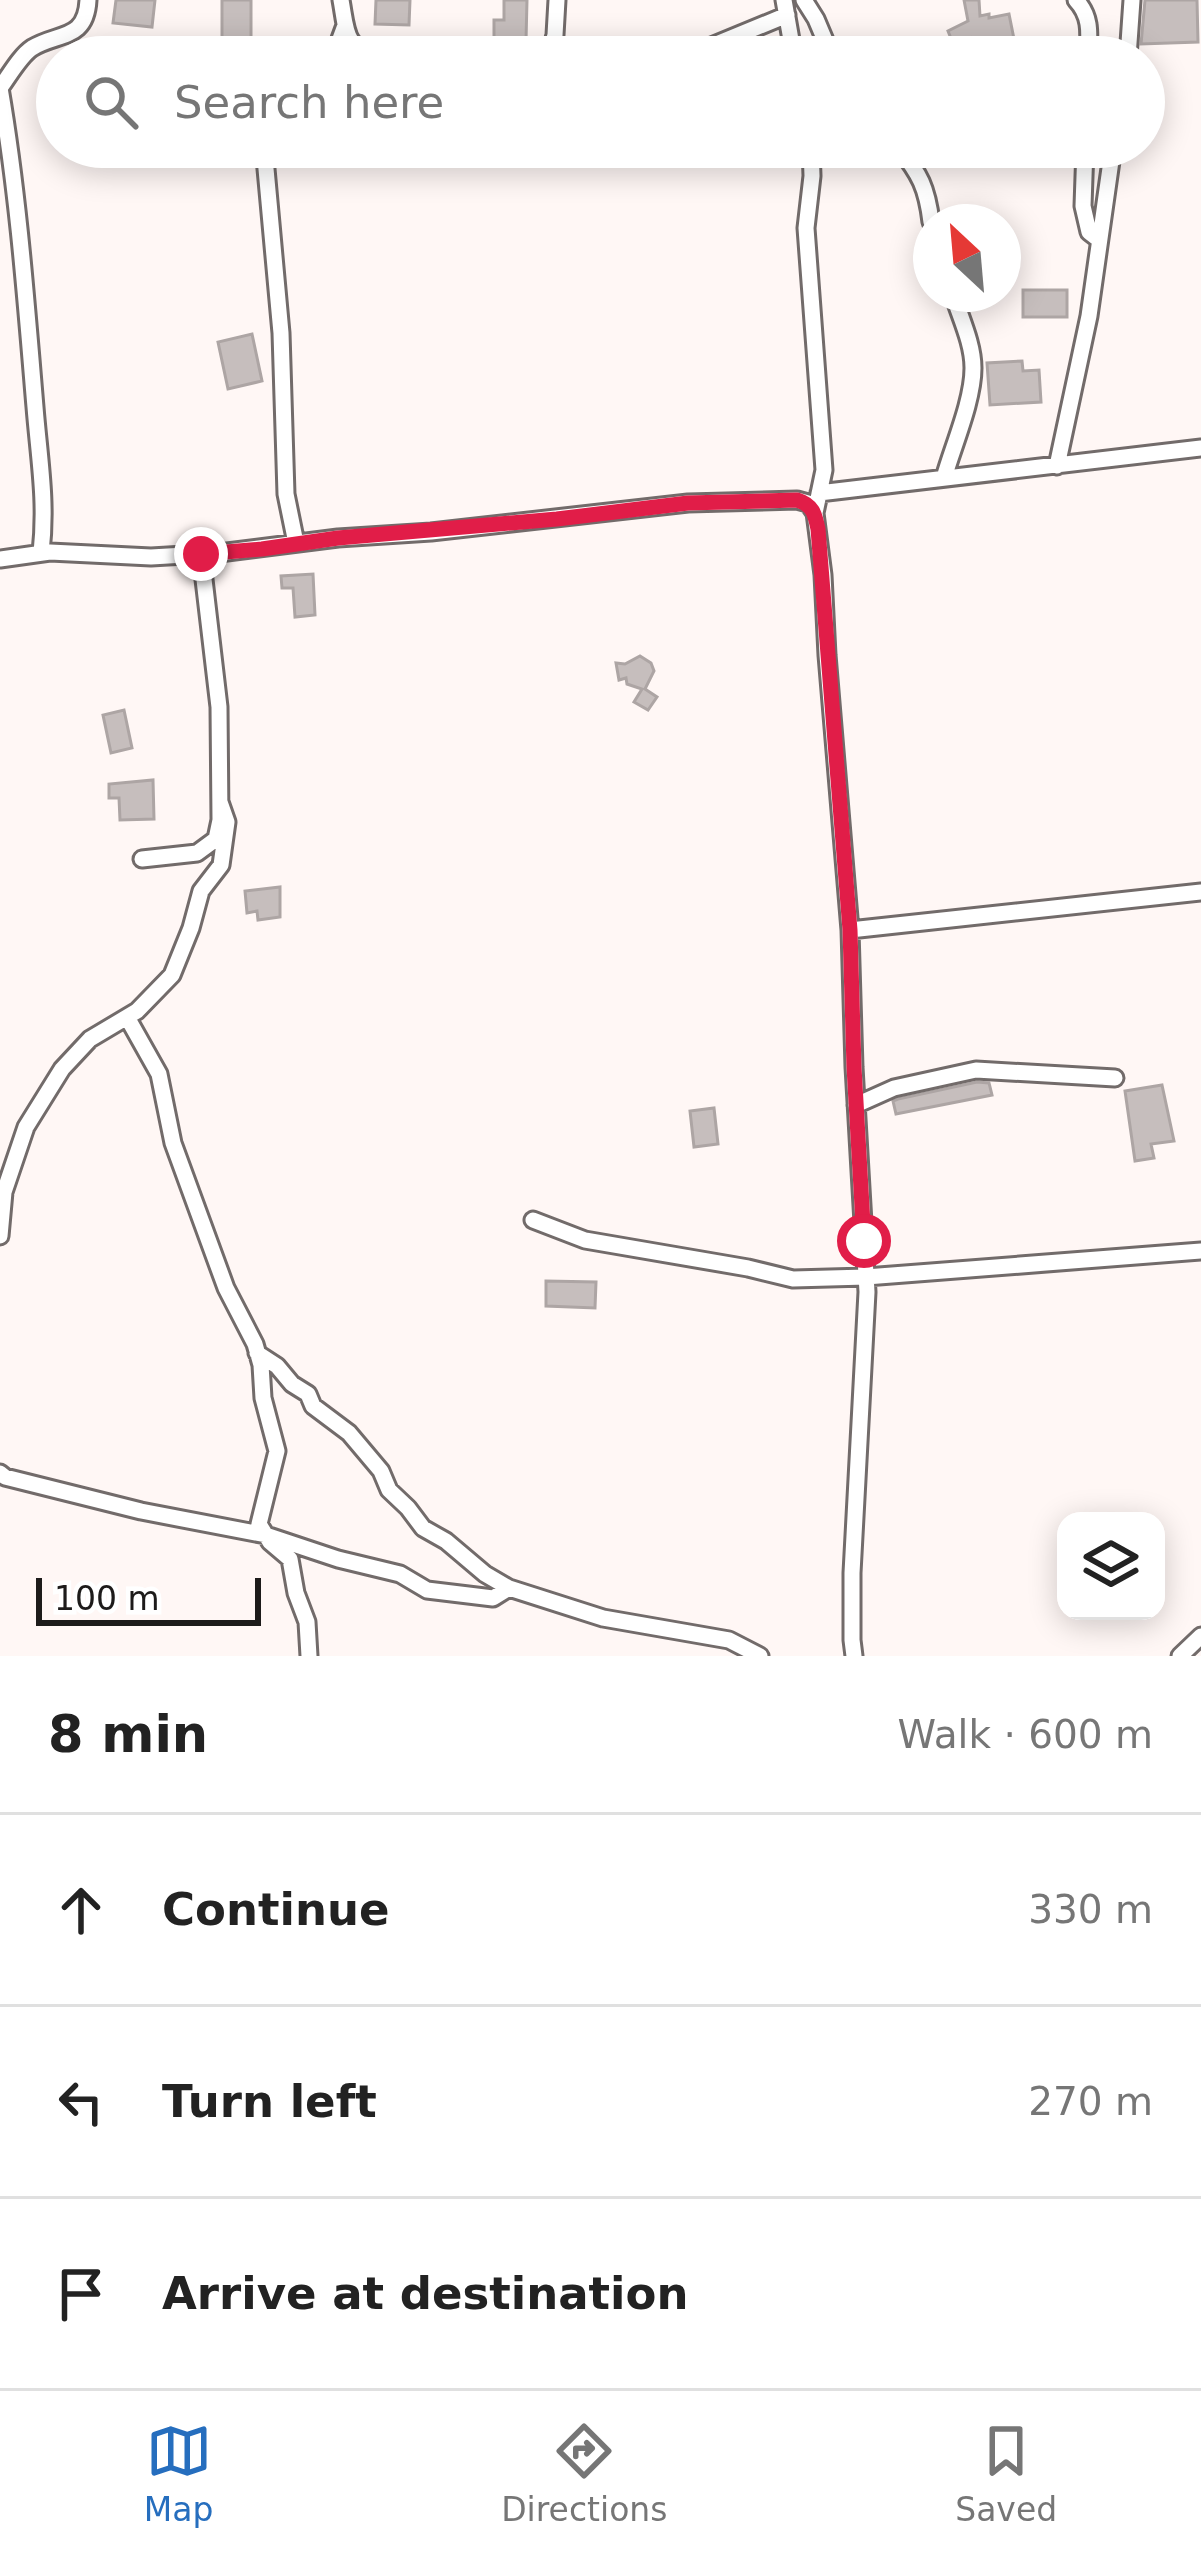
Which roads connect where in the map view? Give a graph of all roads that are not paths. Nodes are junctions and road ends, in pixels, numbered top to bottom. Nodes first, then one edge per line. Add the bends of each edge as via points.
1 (88, 0) edge
2 (341, 0) edge
3 (556, 0) edge
4 (804, 0) edge
5 (1076, 0) edge
6 (1132, 0) edge
7 (786, 7) edge
8 (345, 26) junction
9 (66, 36) edge
10 (342, 36) edge
11 (347, 36) edge
12 (555, 36) edge
13 (727, 36) edge
14 (822, 36) edge
15 (1089, 36) edge
16 (1129, 36) edge
17 (36, 47) edge
18 (266, 168) edge
19 (812, 168) edge
20 (915, 168) edge
21 (1084, 168) edge
22 (1110, 168) edge
23 (928, 204) edge
24 (1098, 239) junction
25 (959, 312) edge
26 (1201, 448) edge
27 (1057, 466) junction
28 (944, 478) junction
29 (819, 493) junction
30 (814, 513) junction
31 (296, 543) junction
32 (41, 553) junction
33 (201, 554) junction
34 (0, 559) edge
35 (220, 802) junction
36 (142, 859) dead end
37 (1201, 892) edge
38 (850, 930) junction
39 (127, 1018) junction
40 (1115, 1078) dead end
41 (856, 1105) junction
42 (532, 1220) dead end
43 (0, 1236) edge
44 (1201, 1251) edge
45 (866, 1277) junction
46 (257, 1353) junction
47 (0, 1473) edge
48 (266, 1535) junction
49 (509, 1588) junction
50 (1201, 1636) edge
51 (309, 1656) edge
52 (760, 1656) edge
53 (854, 1656) edge
54 (1180, 1656) edge

1 - 9 street via 87,14
2 - 8 street
3 - 12 street
4 - 14 street
5 - 15 street
6 - 16 street
7 - 13 street
8 - 10 street
8 - 11 street
17 - 32 street via 0,88 29,310
18 - 31 street via 286,494
19 - 29 street via 806,228 824,470
20 - 23 street
21 - 24 street via 1083,206
22 - 24 street
24 - 27 street
25 - 28 street via 973,369
26 - 27 street
27 - 28 street
28 - 29 street
29 - 30 street
30 - 31 street via 797,500 688,503
30 - 38 street
31 - 33 street
32 - 33 street
32 - 34 street
33 - 35 street via 219,707
35 - 36 street via 216,839 197,853
35 - 39 street via 227,822 221,866 201,891 172,975
37 - 38 street
38 - 41 street
39 - 43 street via 62,1069 26,1127 4,1192
39 - 46 street via 159,1074 173,1143
40 - 41 street via 976,1070
41 - 45 street
42 - 45 street via 585,1240 793,1280
44 - 45 street
45 - 53 street
46 - 48 street via 277,1451 259,1524
46 - 49 street via 349,1433 423,1528
47 - 48 street
48 - 49 street via 400,1574 427,1591 493,1598
48 - 51 street via 290,1558
49 - 52 street via 602,1618 729,1640
50 - 54 street

